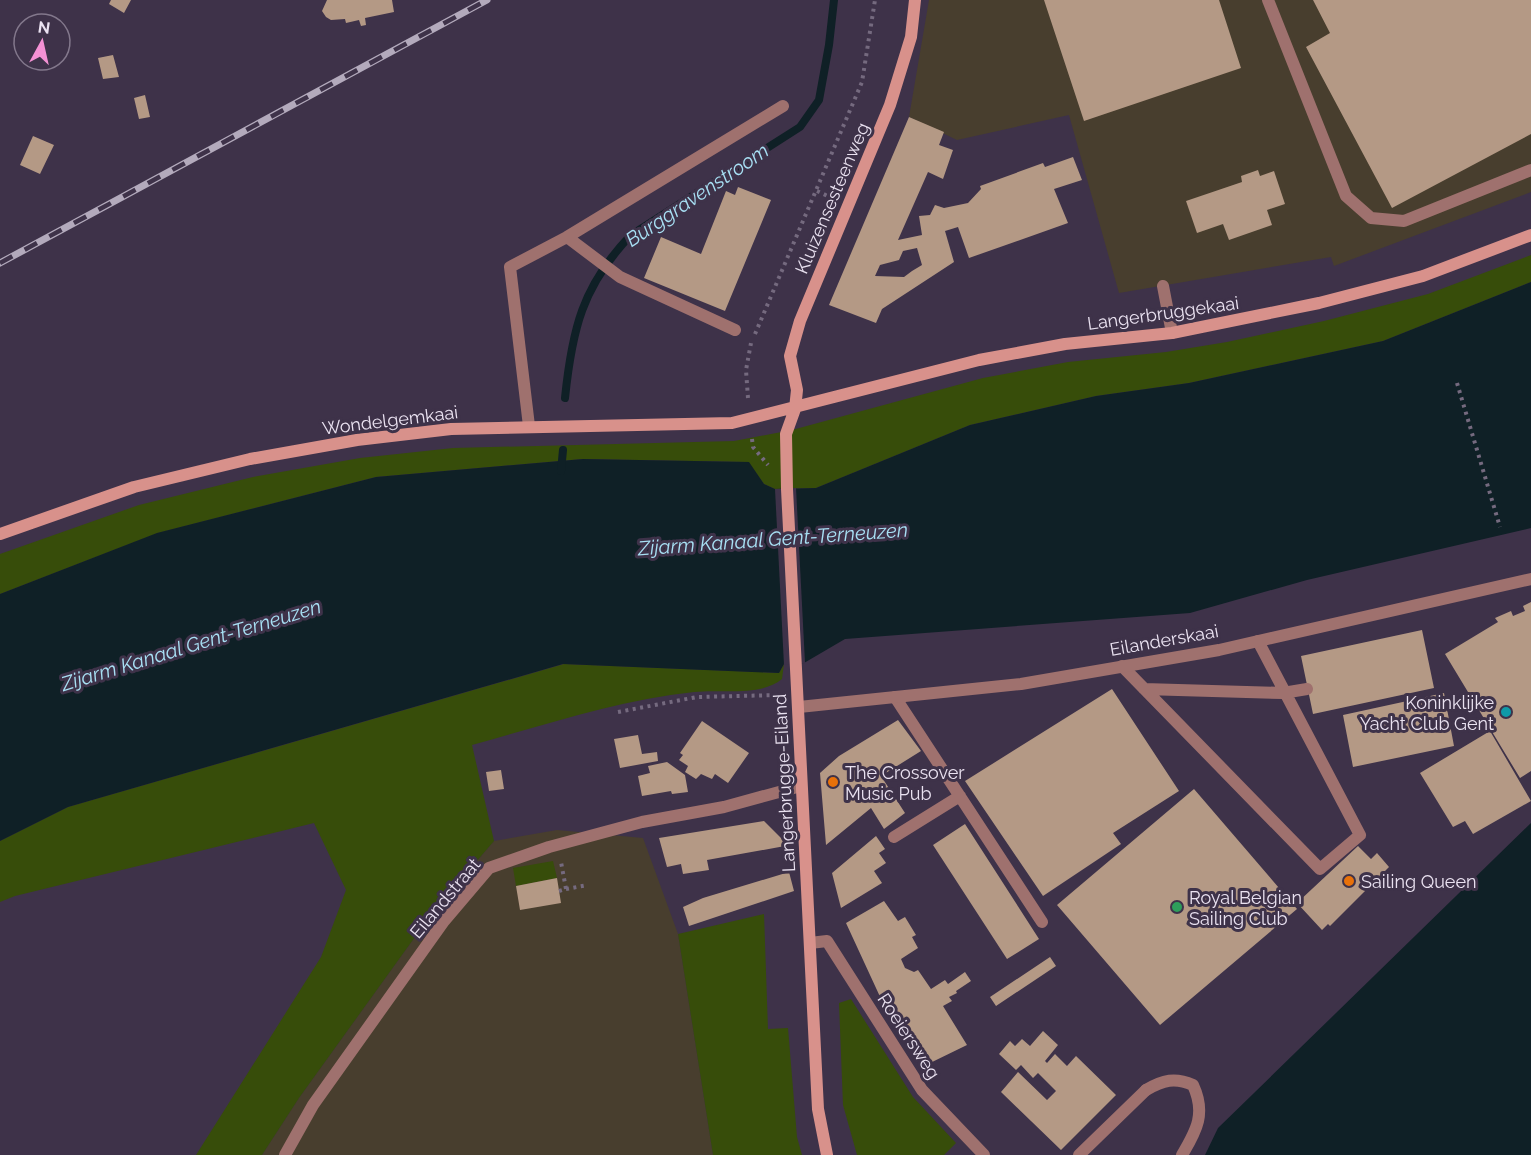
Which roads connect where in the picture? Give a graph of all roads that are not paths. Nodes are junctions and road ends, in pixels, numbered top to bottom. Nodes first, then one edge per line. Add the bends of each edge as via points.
1 (915, 0) edge
2 (1268, 0) edge
3 (783, 106) dead end
4 (1531, 170) edge
5 (1531, 235) edge
6 (567, 237) junction
7 (1163, 286) dead end
8 (735, 330) dead end
9 (1172, 333) junction
10 (795, 409) junction
11 (529, 426) junction
12 (0, 534) edge
13 (1531, 579) edge
14 (1258, 641) junction
15 (1122, 666) junction
16 (1306, 688) dead end
17 (1144, 689) junction
18 (1283, 693) junction
19 (895, 697) junction
20 (799, 700) junction
21 (801, 786) junction
22 (960, 796) junction
23 (894, 837) dead end
24 (1042, 922) dead end
25 (810, 943) junction
26 (285, 1155) edge
27 (827, 1155) edge
28 (984, 1155) edge
29 (1079, 1155) edge
30 (1182, 1155) edge

1 - 10 main road, Kluizensesteenweg via 911,38 890,105 800,321 790,356 797,390
2 - 4 street via 1346,196 1371,218 1404,221
3 - 6 street
5 - 9 main road, Langerbruggekaai via 1423,276 1319,303
6 - 8 street via 620,277
6 - 11 street via 510,267
7 - 9 street
9 - 10 main road, Langerbruggekaai via 1065,344 979,360
10 - 11 main road, Wondelgemkaai via 732,423
10 - 20 main road, Langerbrugge-Eiland via 786,434
11 - 12 main road, Wondelgemkaai via 451,429 357,440 249,459 134,488
13 - 14 street, Eilanderskaai
14 - 15 street, Eilanderskaai
14 - 18 street
15 - 17 street
15 - 19 street, Eilanderskaai via 1021,684
16 - 18 street
17 - 18 street
17 - 18 street via 1320,869 1360,836
19 - 20 street, Eilanderskaai
19 - 22 street
20 - 21 main road, Langerbrugge-Eiland
21 - 25 main road, Langerbrugge-Eiland
21 - 26 street, Eilandstraat via 724,807 642,822 489,868 444,921 313,1105
22 - 23 street
22 - 24 street
25 - 27 main road, Langerbrugge-Eiland via 818,1109
25 - 28 street, Roeiersweg via 827,941 922,1090
29 - 30 street via 1146,1090 1178,1079 1193,1085 1201,1114

